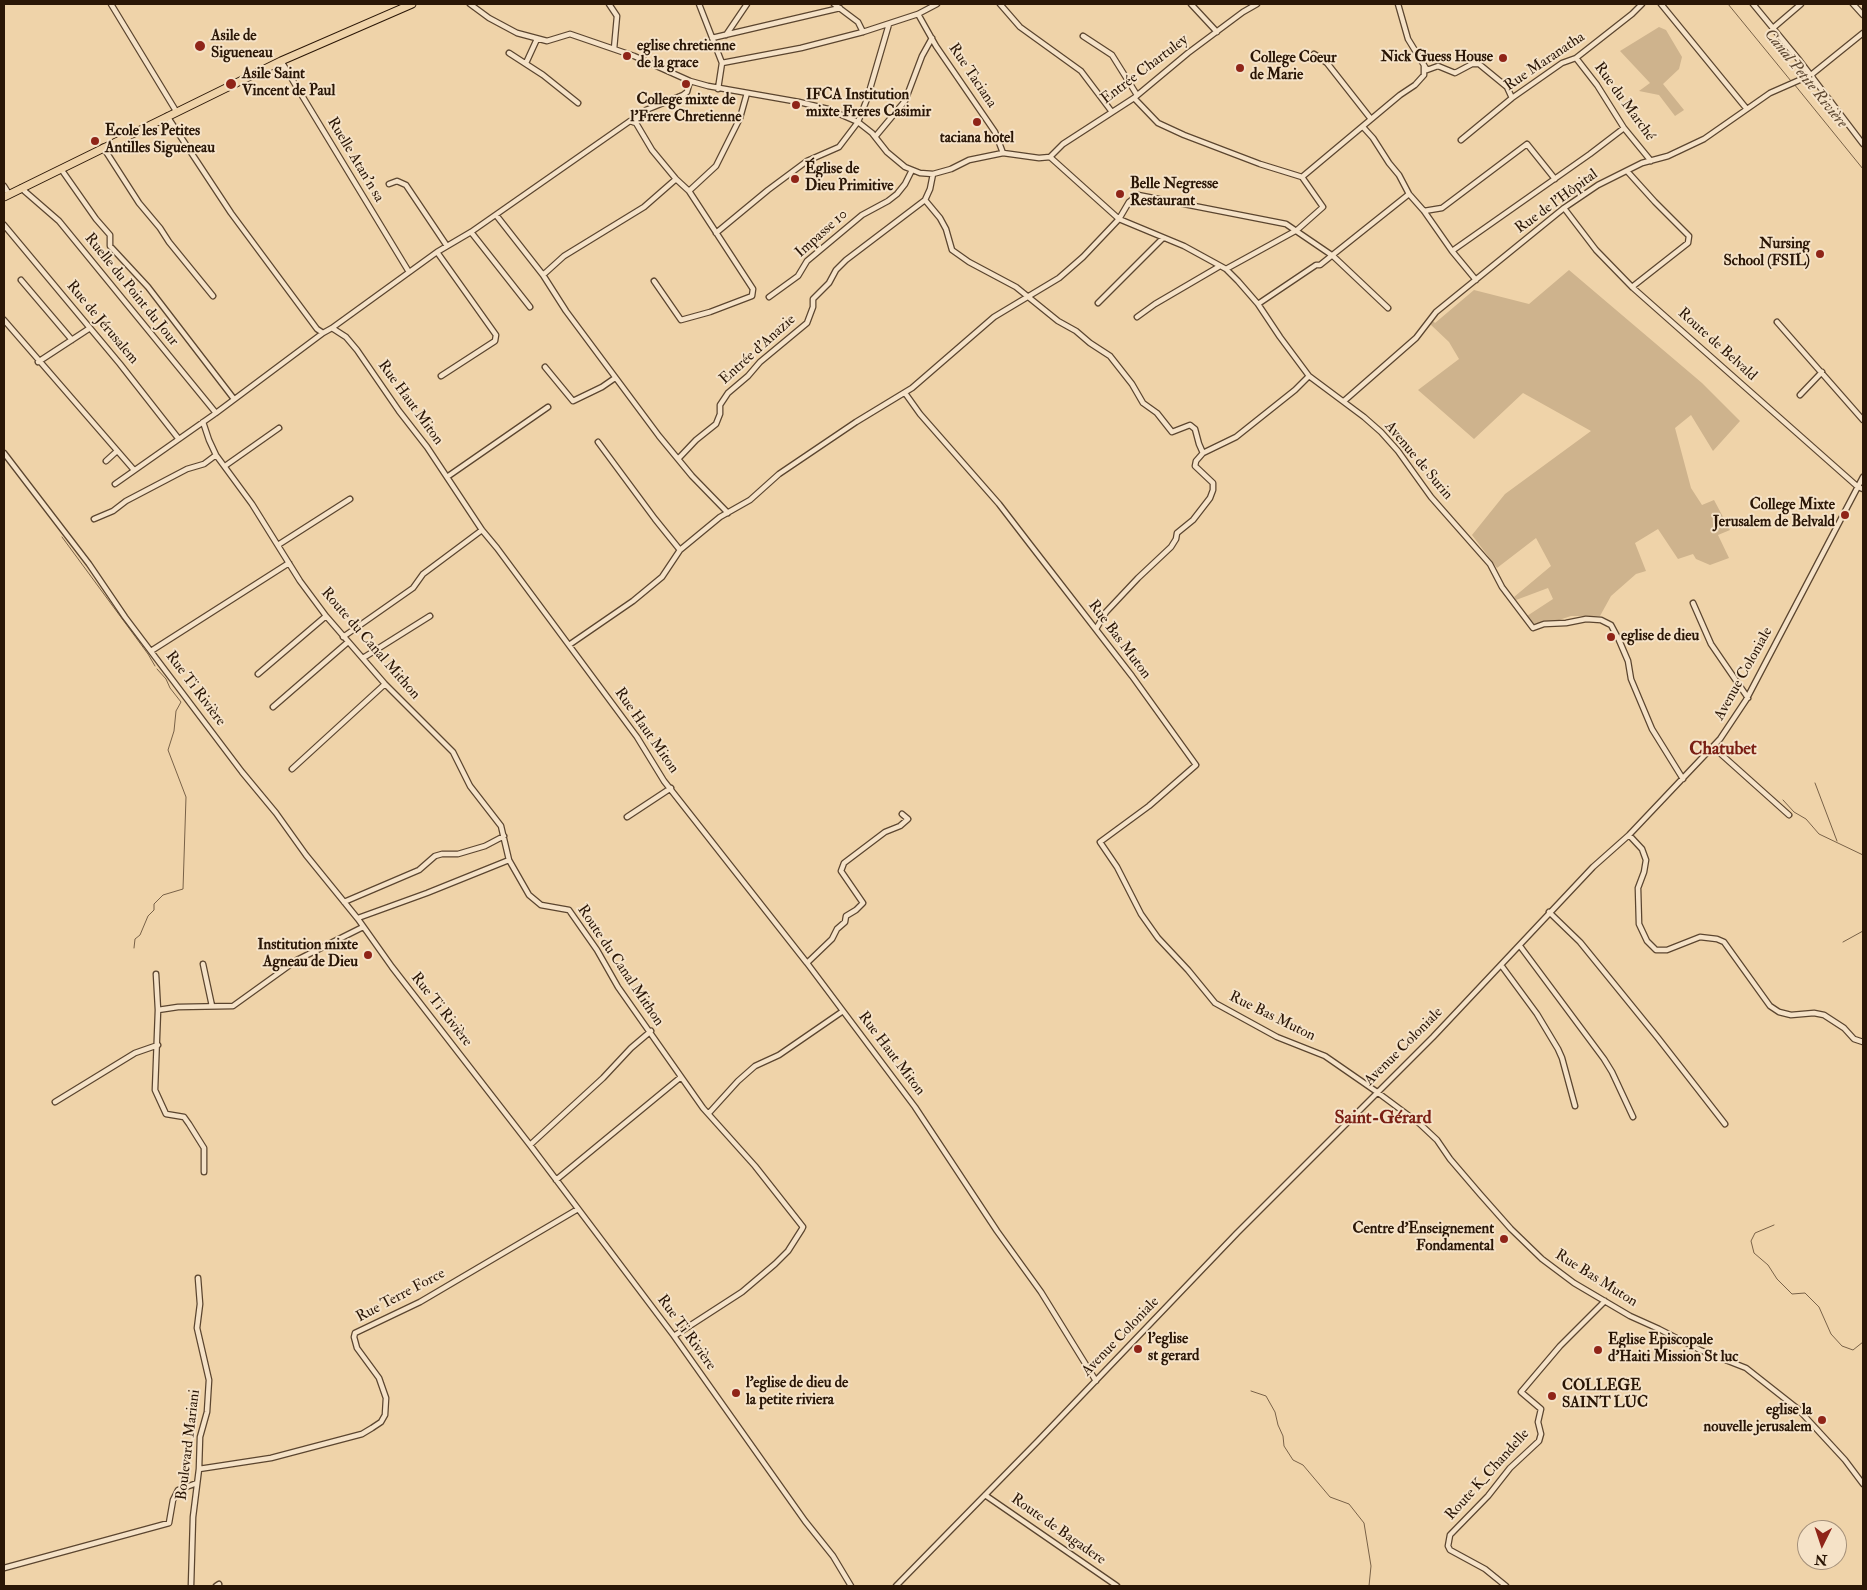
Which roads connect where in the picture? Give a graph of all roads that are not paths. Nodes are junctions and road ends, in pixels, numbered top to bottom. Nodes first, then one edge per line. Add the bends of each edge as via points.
1 (112, 4) edge
2 (412, 4) edge
3 (470, 4) edge
4 (609, 4) edge
5 (699, 4) edge
6 (746, 4) edge
7 (834, 4) edge
8 (937, 4) edge
9 (1000, 4) edge
10 (1191, 4) edge
11 (1257, 4) edge
12 (1398, 4) edge
13 (1642, 4) edge
14 (1661, 4) edge
15 (1753, 4) edge
16 (1801, 4) edge
17 (1853, 4) edge
18 (840, 8) junction
19 (918, 14) junction
20 (1863, 15) edge
21 (889, 24) junction
22 (1773, 28) junction
23 (863, 32) junction
24 (1217, 32) junction
25 (1863, 33) edge
26 (726, 35) junction
27 (1083, 36) dead end
28 (712, 38) junction
29 (932, 38) junction
30 (537, 39) junction
31 (614, 49) junction
32 (509, 53) dead end
33 (1314, 54) dead end
34 (1576, 58) junction
35 (281, 61) junction
36 (526, 63) junction
37 (722, 63) junction
38 (1424, 66) junction
39 (1811, 75) junction
40 (690, 81) junction
41 (718, 89) junction
42 (747, 93) junction
43 (1135, 96) junction
44 (1512, 98) junction
45 (578, 103) dead end
46 (1746, 108) junction
47 (176, 111) junction
48 (1112, 112) junction
49 (166, 116) junction
50 (1371, 119) junction
51 (633, 122) junction
52 (858, 122) junction
53 (1363, 127) junction
54 (1624, 128) junction
55 (875, 137) junction
56 (1460, 140) dead end
57 (1863, 144) edge
58 (103, 147) junction
59 (1003, 153) junction
60 (1050, 157) junction
61 (1651, 161) junction
62 (61, 169) junction
63 (912, 170) junction
64 (1628, 171) junction
65 (933, 174) junction
66 (1302, 177) junction
67 (676, 179) junction
68 (1555, 179) junction
69 (389, 184) dead end
70 (4, 186) edge
71 (21, 188) junction
72 (689, 191) junction
73 (1408, 194) junction
74 (6, 195) edge
75 (925, 200) junction
76 (1564, 208) junction
77 (1424, 211) junction
78 (496, 215) junction
79 (1119, 219) junction
80 (4, 225) edge
81 (1297, 230) junction
82 (471, 232) junction
83 (716, 233) junction
84 (1163, 238) junction
85 (447, 246) junction
86 (1452, 250) junction
87 (437, 252) junction
88 (1333, 256) junction
89 (1220, 266) junction
90 (1226, 269) junction
91 (409, 272) junction
92 (543, 275) junction
93 (21, 280) dead end
94 (1476, 280) junction
95 (654, 281) dead end
96 (1632, 287) junction
97 (213, 296) dead end
98 (769, 297) dead end
99 (1028, 298) junction
100 (1098, 303) dead end
101 (1258, 304) junction
102 (530, 306) dead end
103 (1388, 308) dead end
104 (1137, 318) dead end
105 (4, 320) edge
106 (1778, 322) dead end
107 (90, 328) junction
108 (332, 328) junction
109 (323, 333) junction
110 (72, 340) junction
111 (38, 362) junction
112 (545, 367) dead end
113 (1822, 372) junction
114 (441, 376) dead end
115 (1309, 376) junction
116 (614, 378) junction
117 (905, 392) junction
118 (1800, 395) dead end
119 (234, 399) junction
120 (1344, 401) junction
121 (548, 407) dead end
122 (216, 413) junction
123 (1863, 420) edge
124 (203, 422) junction
125 (279, 428) dead end
126 (178, 438) junction
127 (598, 442) dead end
128 (118, 451) junction
129 (4, 453) edge
130 (1203, 454) junction
131 (216, 455) junction
132 (678, 459) junction
133 (106, 461) dead end
134 (10, 462) junction
135 (4, 465) edge
136 (225, 466) junction
137 (134, 470) junction
138 (447, 477) junction
139 (1863, 477) edge
140 (116, 484) dead end
141 (1861, 488) edge
142 (350, 499) dead end
143 (728, 513) junction
144 (94, 519) dead end
145 (482, 530) junction
146 (278, 545) junction
147 (680, 550) junction
148 (289, 563) junction
149 (1693, 604) dead end
150 (326, 616) junction
151 (430, 616) dead end
152 (1096, 629) junction
153 (343, 637) junction
154 (348, 642) junction
155 (569, 645) junction
156 (151, 651) junction
157 (363, 658) junction
158 (258, 674) dead end
159 (385, 684) junction
160 (1748, 698) junction
161 (272, 707) dead end
162 (1713, 747) junction
163 (292, 769) dead end
164 (1684, 779) junction
165 (670, 788) junction
166 (902, 814) dead end
167 (1789, 814) dead end
168 (627, 818) dead end
169 (1629, 834) junction
170 (504, 836) junction
171 (509, 860) junction
172 (344, 902) junction
173 (1549, 912) junction
174 (358, 918) junction
175 (363, 927) junction
176 (1520, 946) junction
177 (807, 963) junction
178 (203, 964) dead end
179 (1501, 965) junction
180 (156, 974) dead end
181 (212, 1006) junction
182 (158, 1010) junction
183 (843, 1011) junction
184 (651, 1031) junction
185 (1863, 1042) edge
186 (158, 1045) junction
187 (681, 1077) junction
188 (1377, 1092) junction
189 (55, 1102) dead end
190 (1575, 1106) dead end
191 (709, 1113) junction
192 (1633, 1117) dead end
193 (1725, 1124) dead end
194 (530, 1145) junction
195 (204, 1172) dead end
196 (556, 1180) junction
197 (578, 1209) junction
198 (198, 1278) dead end
199 (1605, 1301) junction
200 (674, 1336) junction
201 (1096, 1381) junction
202 (199, 1469) junction
203 (197, 1483) junction
204 (1863, 1484) edge
205 (986, 1495) junction
206 (4, 1568) edge
207 (191, 1586) edge
208 (852, 1586) edge
209 (896, 1586) edge
210 (1117, 1586) edge
211 (1506, 1586) edge

1 - 47 street
2 - 35 main road
3 - 30 street via 517,33
4 - 31 street via 617,16
5 - 28 street
6 - 26 street
7 - 18 street
8 - 19 street
9 - 48 street via 1020,27 1081,71
10 - 24 street
11 - 24 street, Entrée Chartuley
12 - 38 street via 1408,39
13 - 34 street, Rue Maranatha
14 - 46 street
15 - 22 street
16 - 22 street
17 - 20 street
18 - 23 street via 858,22
18 - 26 street
19 - 21 street
19 - 29 street, Rue Taciana
21 - 23 street
21 - 52 street
22 - 39 street
23 - 37 street
24 - 43 street, Entrée Chartuley
25 - 39 street, Rue de l'Hôpital
26 - 28 street
27 - 43 street via 1112,55
28 - 37 street
29 - 55 street via 905,101
29 - 59 street, Rue Taciana via 995,132
30 - 31 street via 556,39 570,34
30 - 36 street
31 - 40 street
32 - 36 street
33 - 50 street via 1327,63
34 - 44 street, Rue Maranatha via 1562,63
34 - 54 street, Rue du Marché via 1597,84
35 - 47 main road
35 - 91 street, Ruelle Atan'n sa
36 - 45 street
37 - 41 street
38 - 44 street via 1427,70 1438,66 1454,73 1479,64 1507,87
38 - 50 street via 1424,75 1415,85
39 - 46 street, Rue de l'Hôpital via 1770,93
39 - 57 street
40 - 41 street
40 - 51 street via 683,96 646,110
41 - 42 street
42 - 52 street via 818,106
42 - 72 street via 740,118 716,166
43 - 48 street, Entrée Chartuley
43 - 66 street via 1158,123 1260,164
44 - 56 street, Rue Maranatha
46 - 61 street, Rue de l'Hôpital via 1698,142
47 - 49 main road
48 - 60 street, Entrée Chartuley via 1063,144
49 - 58 main road
49 - 109 street via 298,306
50 - 53 street
51 - 67 street
51 - 78 street via 625,123
52 - 55 street
52 - 83 street via 839,147 807,161
53 - 66 street
53 - 73 street via 1399,175
54 - 61 street, Rue du Marché
54 - 68 street
55 - 63 street via 887,152
58 - 62 main road
58 - 97 street via 139,203
59 - 60 street
59 - 65 street via 969,160
60 - 79 street, Avenue de Surin
61 - 64 street, Rue de l'Hôpital
62 - 71 main road
62 - 119 street via 110,235 110,246 148,287
63 - 65 street
63 - 98 street, Impasse 10 via 897,194 862,215 807,261 798,276
64 - 76 street, Rue de l'Hôpital via 1598,185
64 - 96 street via 1689,236 1688,243
65 - 75 street
66 - 81 street via 1323,207
67 - 72 street
67 - 92 street via 644,207 564,256
68 - 77 street via 1527,144 1442,208
68 - 86 street
69 - 85 street via 397,181 406,185
70 - 74 street
71 - 74 main road
71 - 122 street, Ruelle du Point du Jour via 60,221
72 - 83 street
73 - 77 street
73 - 88 street
75 - 99 street via 946,229 952,250 1016,287
75 - 132 street, Entrée d'Anazie via 836,270 829,283 813,299 807,323 728,393 720,405 716,424
76 - 94 street, Rue de l'Hôpital
76 - 96 street, Route de Belvald via 1596,250
77 - 86 street
78 - 82 street
78 - 92 street
79 - 81 street via 1129,202 1138,195 1286,224
79 - 84 street, Avenue de Surin
79 - 99 street via 1060,278
80 - 107 street, Rue de Jérusalem
81 - 88 street
81 - 90 street
82 - 85 street
82 - 102 street
83 - 95 street via 753,290 752,296 681,320
84 - 89 street, Avenue de Surin
84 - 100 street
85 - 87 street
86 - 94 street
87 - 91 street
87 - 114 street via 496,335 495,341
88 - 101 street
88 - 103 street
89 - 90 street, Avenue de Surin
89 - 104 street
90 - 101 street, Avenue de Surin
91 - 108 street
92 - 116 street
93 - 110 street
94 - 120 street, Rue de l'Hôpital via 1436,312 1416,338
96 - 141 street, Route de Belvald
99 - 117 street via 994,317
99 - 130 street via 1110,356 1143,403 1157,413 1172,432 1190,425 1195,430
101 - 115 street, Avenue de Surin
105 - 111 street
106 - 113 street
107 - 110 street
107 - 126 street, Rue de Jérusalem
108 - 109 street
108 - 138 street, Rue Haut Miton via 357,350
109 - 119 street
110 - 111 street
111 - 128 street
112 - 116 street via 573,401
113 - 118 street
113 - 123 street
115 - 120 street, Avenue de Surin
115 - 130 street via 1236,437
116 - 132 street
117 - 143 street via 779,474 750,500
117 - 152 street, Rue Bas Muton via 920,414 999,504
119 - 122 street
120 - 164 street, Avenue de Surin via 1398,451 1431,496 1490,564 1502,587 1533,628 1586,619 1601,620 1611,625 1652,729
121 - 138 street
122 - 124 street
124 - 126 street
124 - 131 street, Route du Canal Mithon
125 - 136 street
126 - 137 street
127 - 147 street
128 - 133 street
128 - 137 street
129 - 134 street, Rue Ti Rivière
130 - 152 street via 1194,466 1212,483 1210,498 1193,520 1177,533 1170,547 1106,612
131 - 136 street, Route du Canal Mithon
131 - 144 street
132 - 143 street
134 - 135 street
134 - 156 street, Rue Ti Rivière
136 - 146 street, Route du Canal Mithon
137 - 140 street
138 - 145 street, Rue Haut Miton
139 - 141 street, Avenue Coloniale
141 - 160 street, Avenue Coloniale via 1766,659
142 - 146 street
143 - 147 street
145 - 153 street via 423,574 413,588
145 - 155 street, Rue Haut Miton
146 - 148 street, Route du Canal Mithon
147 - 155 street via 662,577
148 - 150 street, Route du Canal Mithon
148 - 156 street
149 - 160 street via 1711,644
150 - 153 street, Route du Canal Mithon
150 - 158 street
151 - 157 street
152 - 188 street, Rue Bas Muton via 1196,765 1100,842 1141,914 1215,1004 1277,1037 1325,1056
153 - 154 street, Route du Canal Mithon
154 - 157 street, Route du Canal Mithon
154 - 161 street
155 - 165 street, Rue Haut Miton
156 - 172 street, Rue Ti Rivière
157 - 159 street, Route du Canal Mithon
159 - 163 street
159 - 170 street, Route du Canal Mithon via 453,752 470,786 501,826
160 - 162 street, Avenue Coloniale
162 - 164 street, Avenue Coloniale
162 - 167 street
164 - 169 street, Avenue Coloniale
165 - 168 street
165 - 177 street, Rue Haut Miton
166 - 177 street via 908,819 900,826 885,832 844,863 841,871 863,903 846,916 832,939
169 - 173 street, Avenue Coloniale
169 - 185 street via 1642,849 1646,860 1638,888 1638,924 1646,941 1656,950 1667,950 1700,937 1718,939 1724,942 1770,1006 1791,1015 1820,1013 1838,1023 1854,1039
170 - 171 street, Route du Canal Mithon
170 - 172 street via 458,854 435,856 419,870
171 - 174 street
171 - 184 street, Route du Canal Mithon via 532,899 547,907 569,910 618,987
172 - 174 street, Rue Ti Rivière
173 - 176 street, Avenue Coloniale
173 - 193 street via 1580,942
174 - 175 street, Rue Ti Rivière
175 - 181 street via 297,960 238,1004
175 - 194 street, Rue Ti Rivière
176 - 179 street, Avenue Coloniale
176 - 192 street via 1604,1059
177 - 183 street, Rue Haut Miton
178 - 181 street
179 - 188 street, Avenue Coloniale
179 - 190 street via 1558,1048
180 - 182 street
181 - 182 street
182 - 186 street
183 - 191 street via 787,1050 751,1069
183 - 201 street, Rue Haut Miton via 915,1107 1041,1292
184 - 187 street, Route du Canal Mithon
184 - 194 street
186 - 189 street via 135,1053
186 - 195 street via 156,1090 166,1114 184,1117 190,1124 204,1148
187 - 191 street, Route du Canal Mithon
187 - 196 street
188 - 199 street, Rue Bas Muton via 1437,1140 1480,1194 1542,1259
188 - 201 street, Avenue Coloniale
191 - 200 street, Route du Canal Mithon via 755,1166 802,1229 783,1257 769,1270 742,1292
194 - 196 street, Rue Ti Rivière
196 - 197 street, Rue Ti Rivière
197 - 200 street, Rue Ti Rivière
197 - 202 street, Rue Terre Force via 420,1302 355,1333 357,1348 379,1378 386,1398 386,1415 381,1422 362,1434 271,1458
198 - 202 street, Boulevard Mariani via 198,1328 209,1380 207,1412 200,1437
199 - 204 street, Rue Bas Muton via 1700,1350 1746,1368 1762,1379 1798,1409
199 - 211 street, Route K_Chandelle via 1560,1346 1521,1392 1541,1409 1539,1441 1510,1468 1450,1536 1450,1550 1485,1568
200 - 208 street, Rue Ti Rivière
201 - 205 street, Avenue Coloniale
202 - 203 street, Boulevard Mariani
203 - 206 street via 178,1490 169,1523
203 - 207 street, Boulevard Mariani
205 - 209 street, Avenue Coloniale
205 - 210 street, Route de Bagadere

